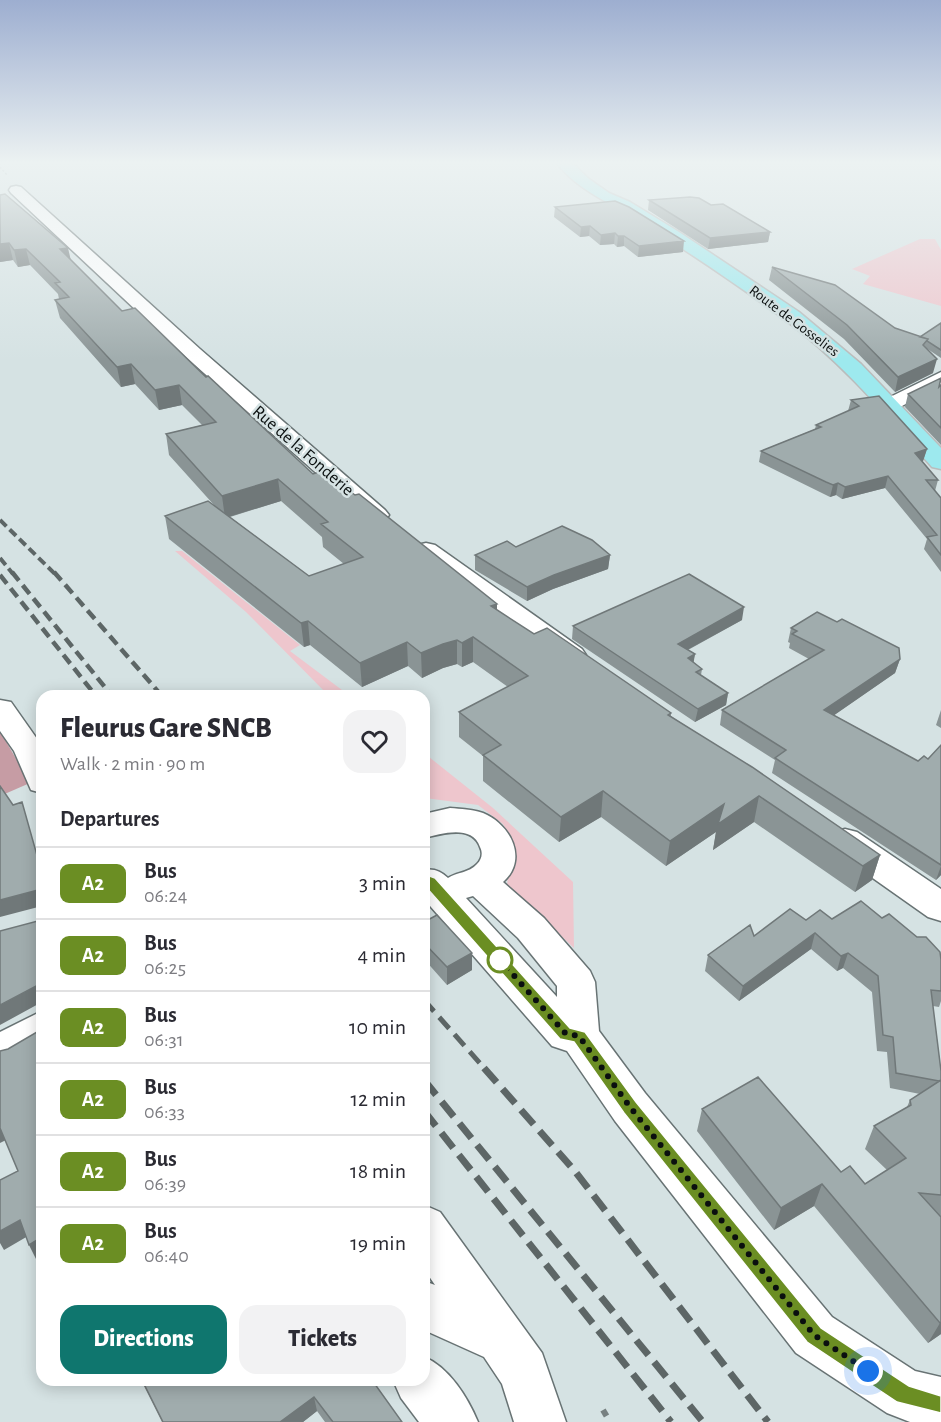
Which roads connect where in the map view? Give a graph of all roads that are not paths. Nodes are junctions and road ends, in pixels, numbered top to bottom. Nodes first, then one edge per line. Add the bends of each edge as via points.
1 (58, 228) edge
2 (660, 228) edge
3 (941, 378) edge
4 (889, 405) junction
5 (941, 462) edge
6 (592, 669) edge
7 (0, 709) edge
8 (36, 767) edge
9 (430, 824) edge
10 (825, 828) edge
11 (479, 881) junction
12 (430, 882) edge
13 (430, 884) edge
14 (941, 907) edge
15 (36, 1031) edge
16 (579, 1036) junction
17 (0, 1052) edge
18 (432, 1260) edge
19 (424, 1386) edge
20 (941, 1403) edge
21 (452, 1422) edge
22 (540, 1422) edge

1 - 6 street, Rue de la Fonderie via 367,507
2 - 4 main road, Route de Gosselies via 792,316 854,368
3 - 4 street
4 - 5 main road, Route de Gosselies
7 - 8 street via 29,750
9 - 11 street via 459,819 480,824 498,841 500,852 494,868
10 - 14 street
11 - 12 street via 449,887
11 - 16 street via 531,928 576,982
13 - 16 street via 566,1034
15 - 17 street
16 - 20 street via 630,1107 814,1335 905,1395
18 - 22 street via 503,1340 524,1371
19 - 21 street

